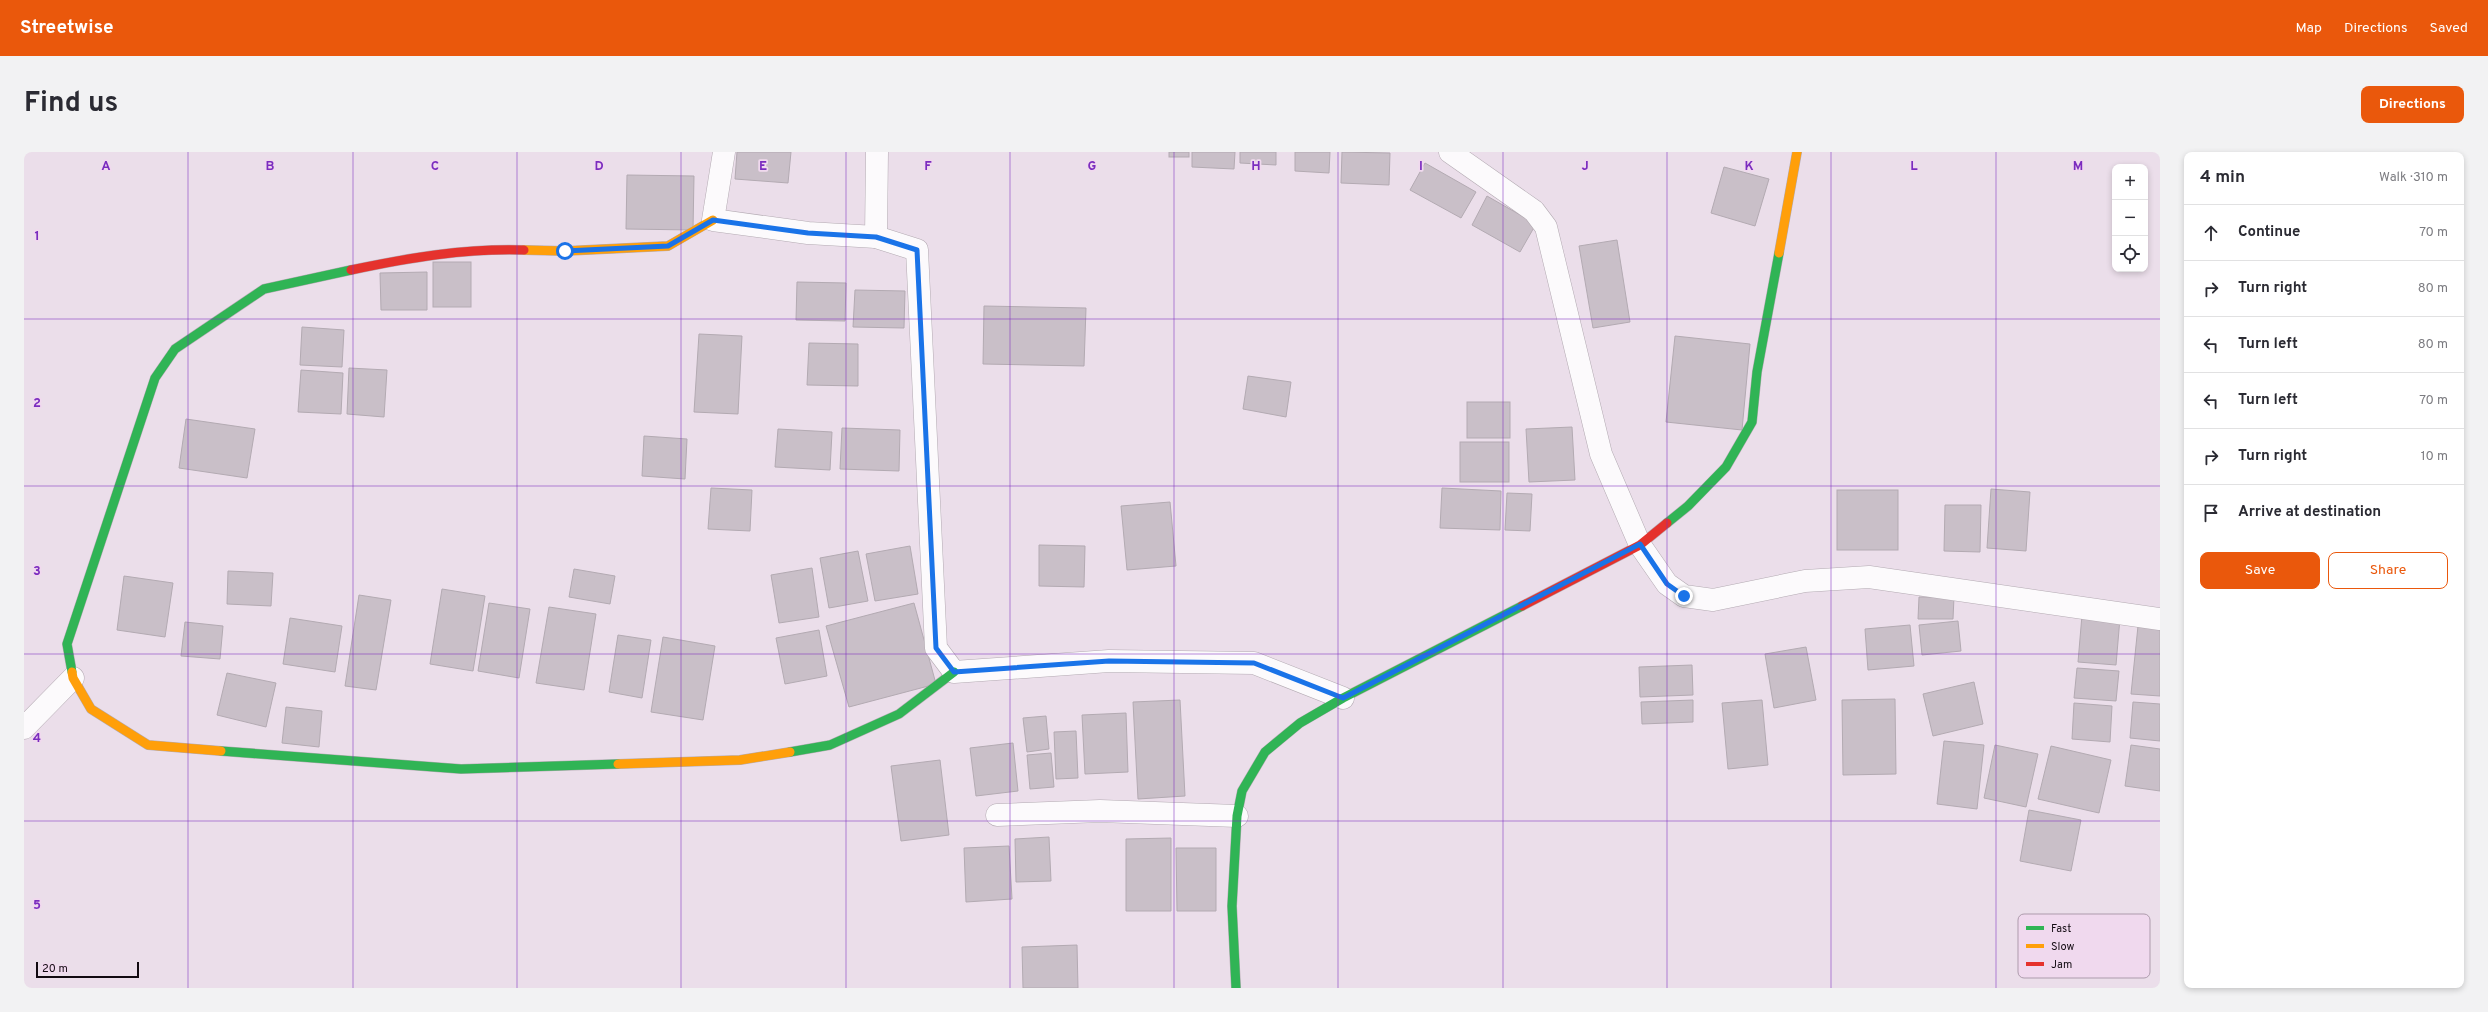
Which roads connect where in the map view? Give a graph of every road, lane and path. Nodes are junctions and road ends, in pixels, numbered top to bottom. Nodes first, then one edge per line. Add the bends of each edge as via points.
1 (724, 152) edge
2 (877, 152) edge
3 (1450, 152) edge
4 (1798, 152) edge
5 (713, 220) junction
6 (876, 237) junction
7 (1640, 544) junction
8 (2160, 619) edge
9 (954, 672) junction
10 (73, 678) junction
11 (1343, 698) junction
12 (24, 728) edge
13 (997, 815) dead end
14 (1237, 816) junction
15 (1236, 988) edge

1 - 5 street
2 - 6 street
3 - 7 street via 1534,211 1546,227 1601,454
4 - 7 street via 1756,372 1752,422 1726,467 1688,506
5 - 6 street via 808,233
5 - 10 street via 668,246 565,251 494,249 418,256 264,289 174,349 155,378 67,644
6 - 9 street via 917,250 936,648
7 - 8 street via 1667,584 1684,596 1713,600 1805,582 1869,577
7 - 11 street
9 - 10 street via 900,714 830,745 740,760 461,769 148,745 91,709
9 - 11 street via 1109,661 1254,663
10 - 12 street
11 - 14 street via 1300,723 1265,752 1242,791
13 - 14 street via 1100,811
14 - 15 street via 1232,906

